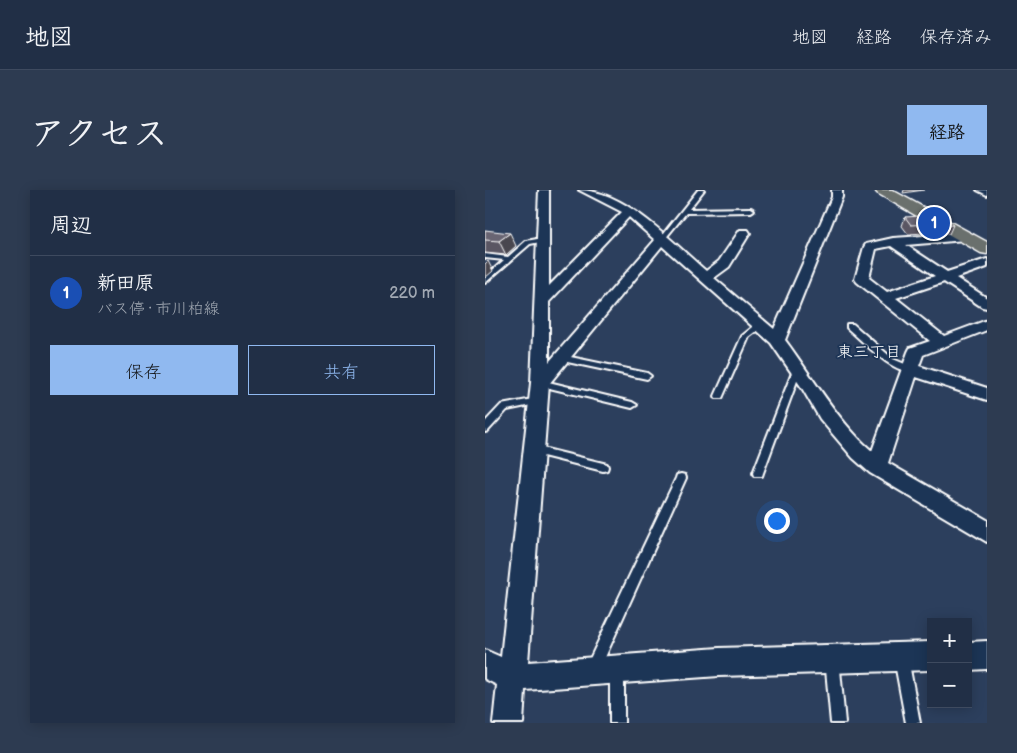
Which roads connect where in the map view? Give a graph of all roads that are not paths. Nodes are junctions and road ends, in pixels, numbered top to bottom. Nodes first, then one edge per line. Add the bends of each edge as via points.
1 (544, 190) edge
2 (584, 190) edge
3 (701, 190) edge
4 (707, 190) edge
5 (837, 190) edge
6 (882, 190) edge
7 (982, 190) edge
8 (987, 192) edge
9 (751, 210) dead end
10 (629, 211) junction
11 (684, 211) junction
12 (744, 233) dead end
13 (965, 236) junction
14 (662, 239) junction
15 (543, 240) junction
16 (893, 242) junction
17 (987, 249) edge
18 (485, 256) edge
19 (509, 259) junction
20 (987, 263) edge
21 (706, 277) junction
22 (946, 277) junction
23 (485, 281) edge
24 (886, 297) junction
25 (541, 302) junction
26 (987, 304) edge
27 (987, 324) edge
28 (761, 325) junction
29 (850, 326) dead end
30 (777, 340) junction
31 (942, 342) junction
32 (561, 358) junction
33 (909, 369) junction
34 (797, 370) junction
35 (647, 376) dead end
36 (539, 392) junction
37 (987, 394) edge
38 (719, 396) dead end
39 (631, 405) dead end
40 (485, 428) edge
41 (533, 450) junction
42 (603, 467) dead end
43 (877, 467) junction
44 (758, 472) dead end
45 (681, 478) dead end
46 (987, 532) edge
47 (987, 655) edge
48 (927, 656) edge
49 (972, 656) edge
50 (901, 657) junction
51 (832, 658) junction
52 (485, 664) edge
53 (605, 669) junction
54 (512, 676) junction
55 (508, 723) edge
56 (617, 723) edge
57 (838, 723) edge
58 (913, 723) edge

1 - 15 street
2 - 10 street
3 - 4 lane
3 - 11 lane
5 - 30 street via 837,197
6 - 13 main road
7 - 8 street
9 - 11 lane
10 - 14 street
10 - 25 street
11 - 14 lane
12 - 21 street via 724,264
13 - 16 street
13 - 17 main road
14 - 21 street
14 - 32 street
15 - 19 lane via 528,242
15 - 25 street
16 - 22 street
16 - 24 street via 870,247 862,279
18 - 19 lane
19 - 23 lane
20 - 22 street
21 - 28 street
22 - 24 street
22 - 26 street
24 - 31 street
25 - 36 street
27 - 31 street
28 - 30 street
28 - 38 lane via 746,336
29 - 33 lane via 890,362
30 - 34 street
31 - 33 street via 916,352
32 - 35 lane
32 - 36 street
33 - 37 street
33 - 43 street
34 - 43 street via 844,436
34 - 44 lane
36 - 39 lane
36 - 40 lane via 504,406
36 - 41 street
41 - 42 lane
41 - 54 street
43 - 46 street
45 - 53 lane
47 - 49 street
48 - 50 street
50 - 51 street
50 - 58 lane
51 - 53 street
51 - 57 lane
52 - 54 street
53 - 54 street
53 - 56 lane
54 - 55 street

